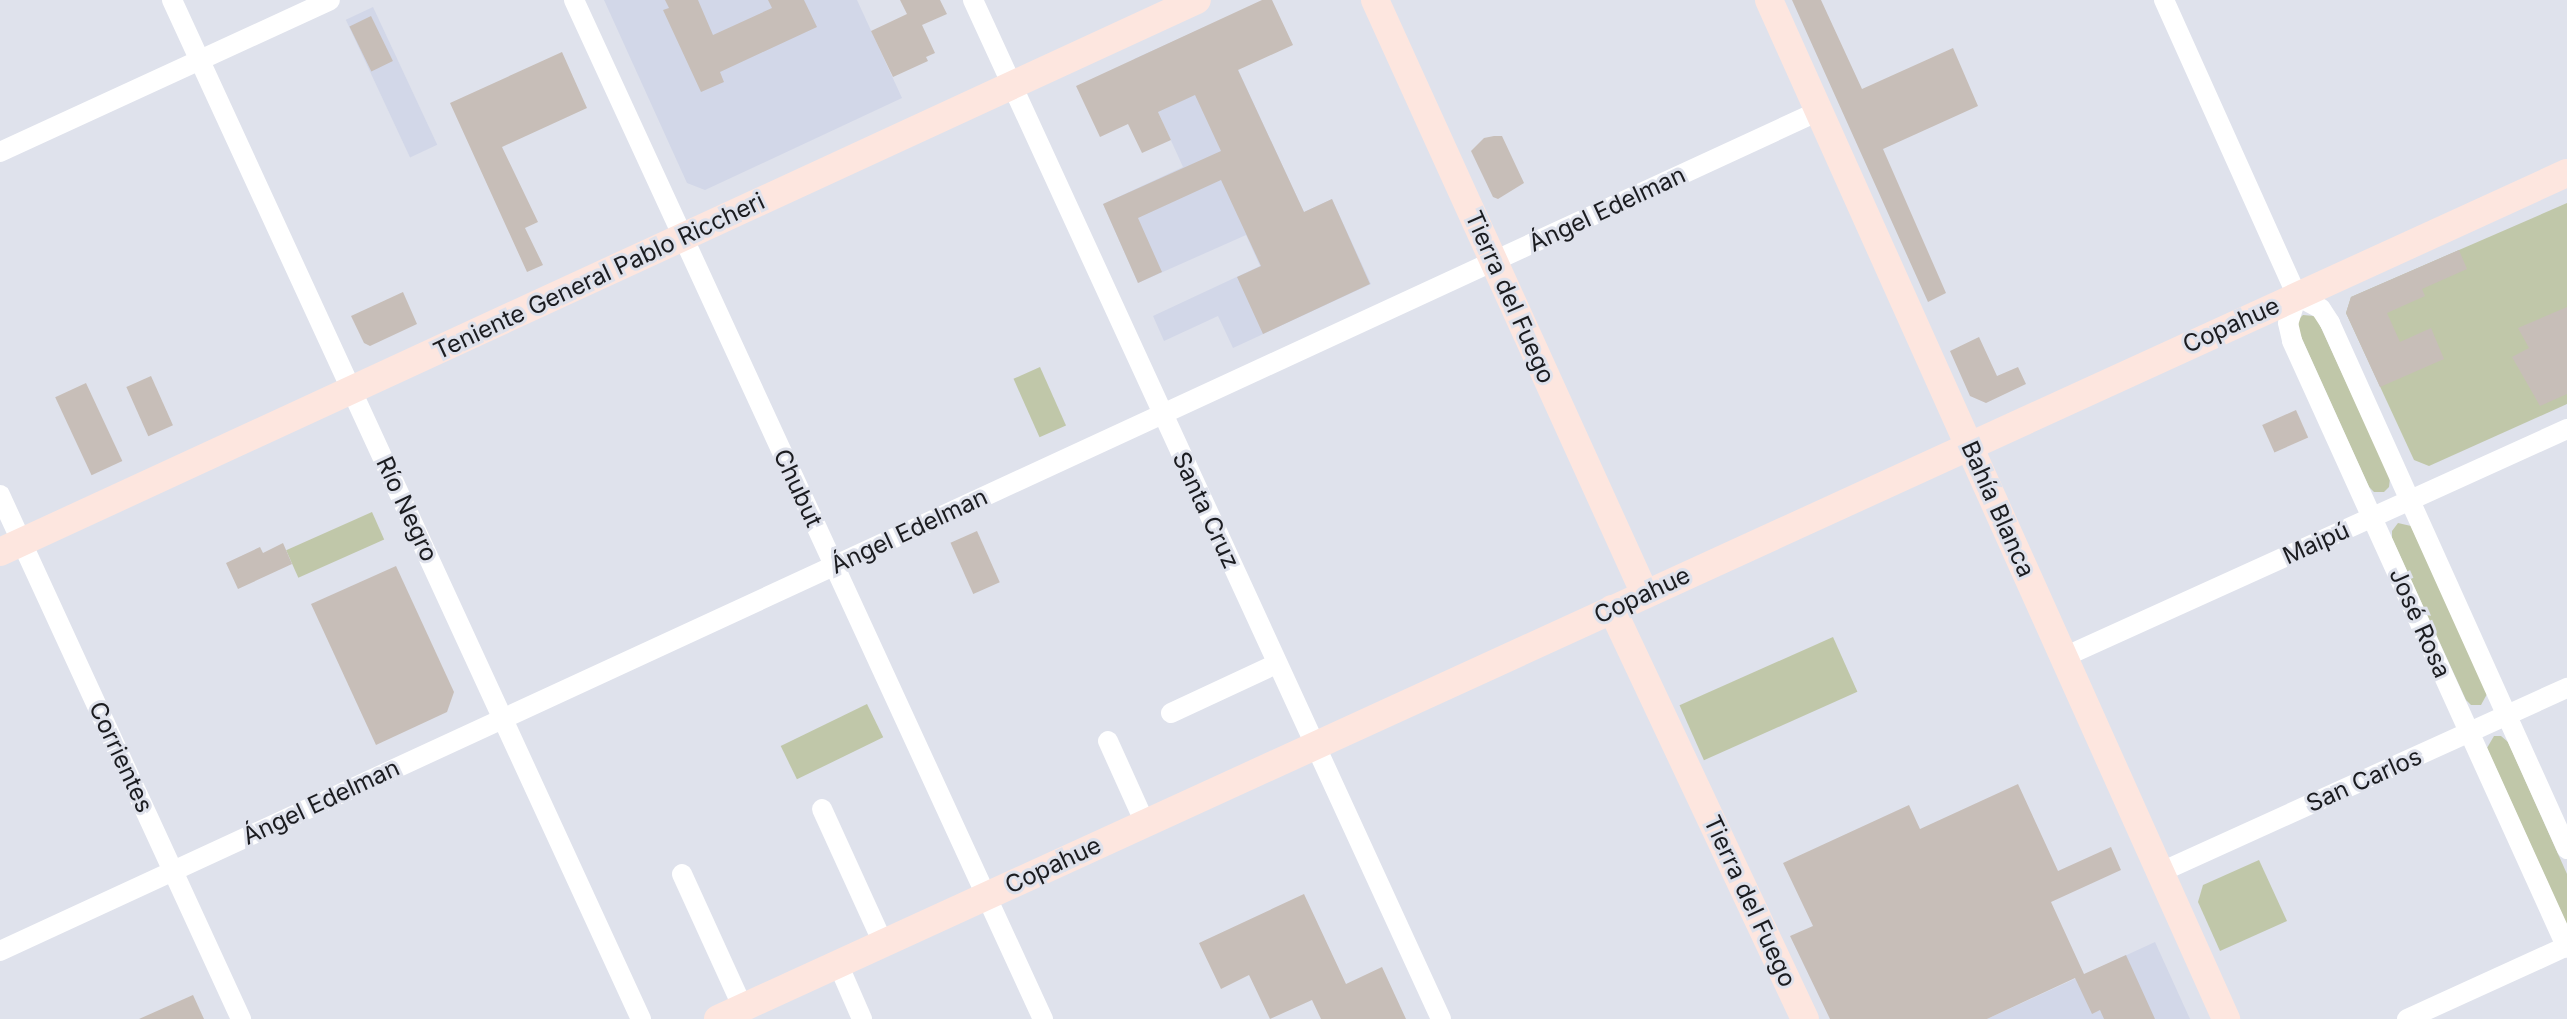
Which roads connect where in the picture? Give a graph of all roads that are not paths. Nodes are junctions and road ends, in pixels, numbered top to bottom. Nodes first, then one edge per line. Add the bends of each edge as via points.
1 (172, 0) edge
2 (330, 0) edge
3 (574, 0) edge
4 (973, 0) edge
5 (1197, 0) edge
6 (1375, 0) edge
7 (1769, 0) edge
8 (2164, 0) edge
9 (200, 60) junction
10 (1012, 86) junction
11 (1819, 111) junction
12 (0, 152) edge
13 (2567, 173) edge
14 (683, 237) junction
15 (1493, 261) junction
16 (2297, 296) junction
17 (352, 390) junction
18 (1162, 414) junction
19 (2567, 429) edge
20 (1969, 444) junction
21 (0, 495) edge
22 (2410, 500) junction
23 (2372, 518) junction
24 (11, 547) edge
25 (834, 566) junction
26 (1645, 594) junction
27 (1612, 609) junction
28 (2064, 657) junction
29 (1276, 664) junction
30 (2567, 688) edge
31 (1171, 713) dead end
32 (2507, 715) junction
33 (503, 719) junction
34 (2469, 732) junction
35 (1108, 741) dead end
36 (1313, 746) junction
37 (822, 809) dead end
38 (1145, 823) junction
39 (2567, 849) edge
40 (173, 871) junction
41 (2161, 872) junction
42 (682, 874) dead end
43 (987, 896) junction
44 (883, 943) junction
45 (2567, 947) edge
46 (0, 951) edge
47 (838, 964) junction
48 (731, 1013) edge
49 (241, 1019) edge
50 (641, 1019) edge
51 (862, 1019) edge
52 (1043, 1019) edge
53 (1441, 1019) edge
54 (1805, 1019) edge
55 (2226, 1019) edge
56 (2407, 1019) edge

1 - 9 street, Río Negro
2 - 9 street
3 - 14 street, Chubut
4 - 10 street, Santa Cruz
5 - 10 street, Teniente General Pablo Riccheri
6 - 15 street, Tierra del Fuego
7 - 11 street, Bahía Blanca
8 - 16 street, José Rosa
9 - 12 street
9 - 17 street, Río Negro
10 - 14 street, Teniente General Pablo Riccheri
10 - 18 street, Santa Cruz
11 - 15 street, Ángel Edelman
11 - 20 street, Bahía Blanca
13 - 16 street, Copahue
14 - 17 street, Teniente General Pablo Riccheri
14 - 25 street, Chubut
15 - 18 street, Ángel Edelman
15 - 26 street, Tierra del Fuego
16 - 20 street, Copahue
16 - 22 street, José Rosa via 2321,309 2330,323
16 - 23 street, José Rosa via 2288,323 2292,341
17 - 24 street, Teniente General Pablo Riccheri
17 - 33 street, Río Negro
18 - 25 street, Ángel Edelman
18 - 29 street, Santa Cruz
19 - 22 street, Maipú
20 - 26 street, Copahue
20 - 28 street, Bahía Blanca
21 - 24 street, Corrientes
22 - 23 street, Maipú
22 - 32 street, José Rosa
23 - 28 street, Maipú
23 - 34 street, José Rosa
24 - 40 street, Corrientes
25 - 33 street, Ángel Edelman
25 - 43 street, Chubut
26 - 27 street, Copahue
27 - 36 street, Copahue
27 - 54 street, Tierra del Fuego
28 - 41 street, Bahía Blanca
29 - 31 street
29 - 36 street, Santa Cruz
30 - 32 street, San Carlos
32 - 34 street, San Carlos
32 - 39 street, José Rosa
33 - 40 street, Ángel Edelman
33 - 50 street, Río Negro
34 - 41 street, San Carlos
34 - 45 street, José Rosa
35 - 38 street
36 - 38 street, Copahue
36 - 53 street, Santa Cruz
37 - 44 street
38 - 43 street, Copahue
40 - 46 street, Ángel Edelman
40 - 49 street, Corrientes
41 - 55 street, Bahía Blanca
42 - 48 street
43 - 44 street, Copahue
43 - 52 street, Chubut
44 - 47 street, Copahue
45 - 56 street
47 - 48 street, Copahue
47 - 51 street

